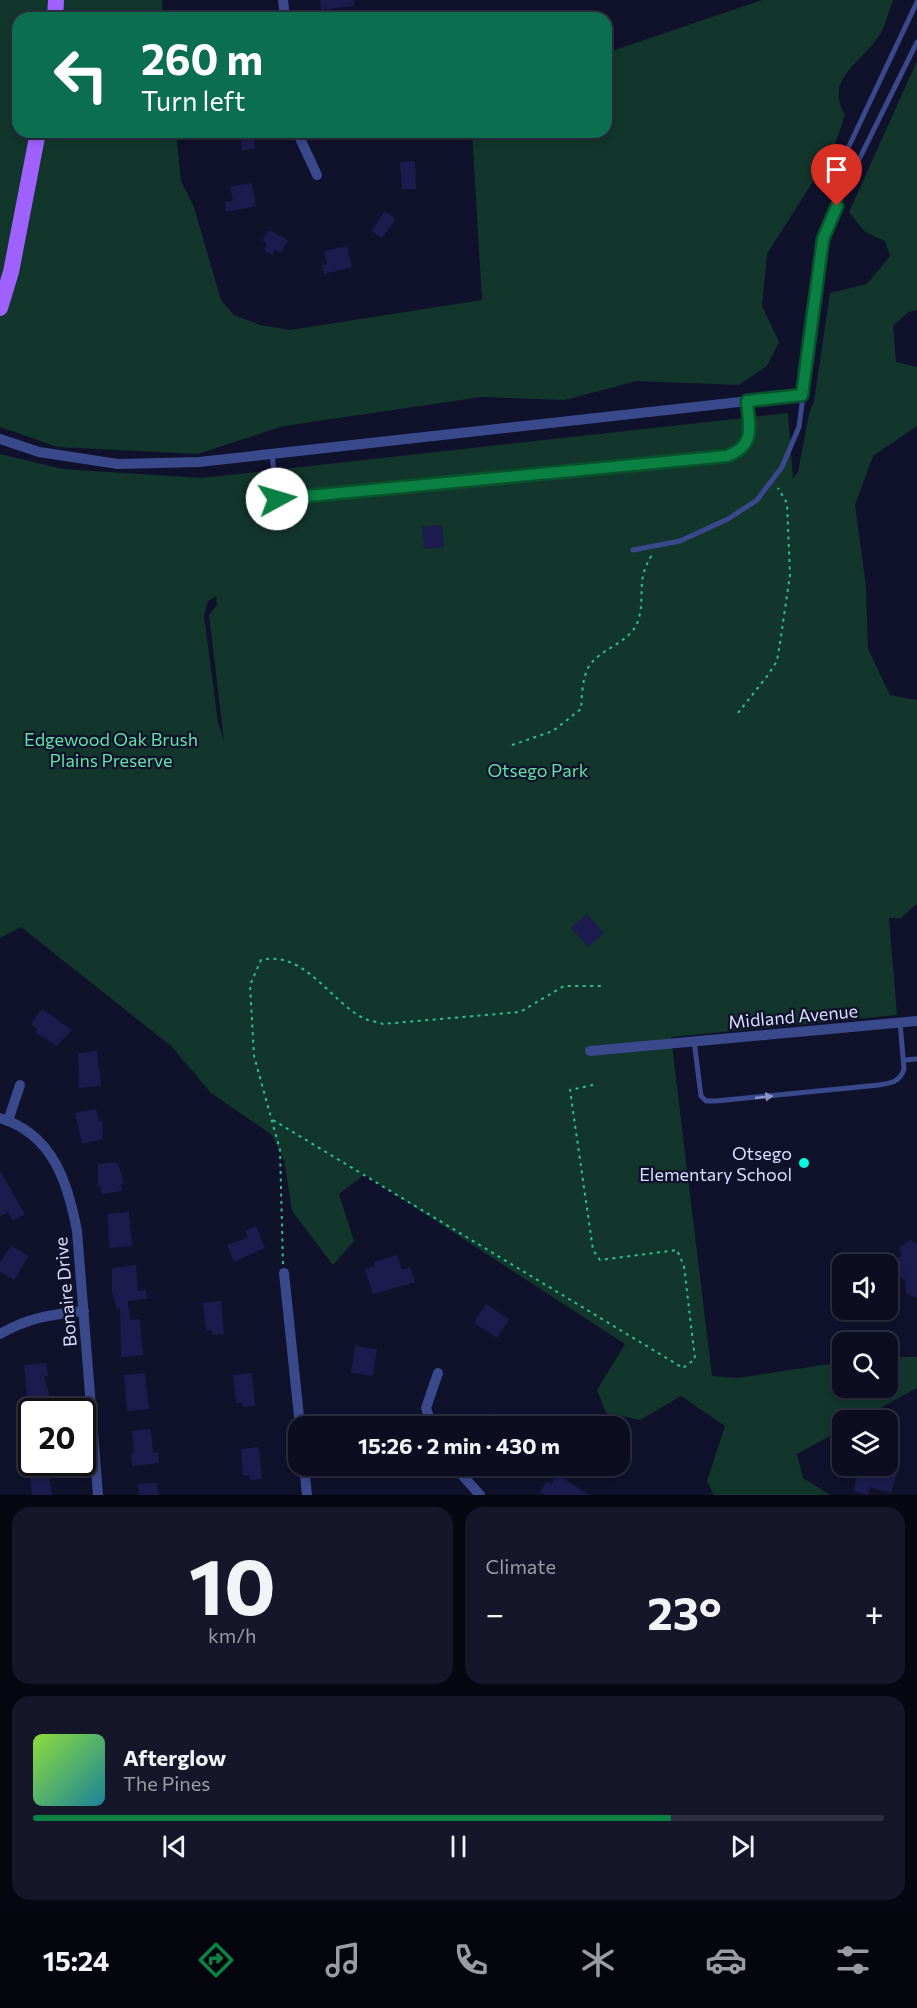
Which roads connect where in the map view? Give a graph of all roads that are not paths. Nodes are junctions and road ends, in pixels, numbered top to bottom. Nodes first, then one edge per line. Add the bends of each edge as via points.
1 (917, 2) edge
2 (917, 42) edge
3 (37, 138) edge
4 (300, 138) edge
5 (316, 175) dead end
6 (834, 180) dead end
7 (0, 308) edge
8 (802, 395) junction
9 (747, 401) junction
10 (0, 439) edge
11 (273, 454) junction
12 (633, 549) dead end
13 (917, 1021) edge
14 (900, 1022) junction
15 (694, 1041) junction
16 (590, 1051) dead end
17 (917, 1059) edge
18 (904, 1060) junction
19 (20, 1085) dead end
20 (4, 1119) edge
21 (284, 1273) road end
22 (84, 1311) junction
23 (0, 1334) edge
24 (438, 1373) dead end
25 (299, 1416) edge
26 (429, 1416) edge
27 (305, 1476) edge
28 (463, 1476) edge
29 (98, 1495) edge
30 (308, 1495) edge
31 (480, 1495) edge

1 - 6 lane
2 - 8 lane via 823,239
3 - 7 main road via 12,272
4 - 5 street
8 - 9 street
8 - 12 lane via 799,427 782,467 757,500 728,519 680,541
9 - 11 street
9 - 11 lane via 747,444 727,456 277,499
10 - 11 street via 39,453 118,464 199,462
13 - 14 street, Midland Avenue
14 - 15 street, Midland Avenue
14 - 18 lane
15 - 16 street, Midland Avenue
15 -> 18 lane via 701,1096 706,1101 879,1085 902,1077
17 - 18 lane
19 - 20 street
20 - 22 street, Bonaire Drive via 39,1143 59,1165 77,1231
21 - 25 street
22 - 23 street via 20,1322
22 - 29 street, Bonaire Drive
24 - 26 street via 426,1408
27 - 30 street
28 - 31 street

